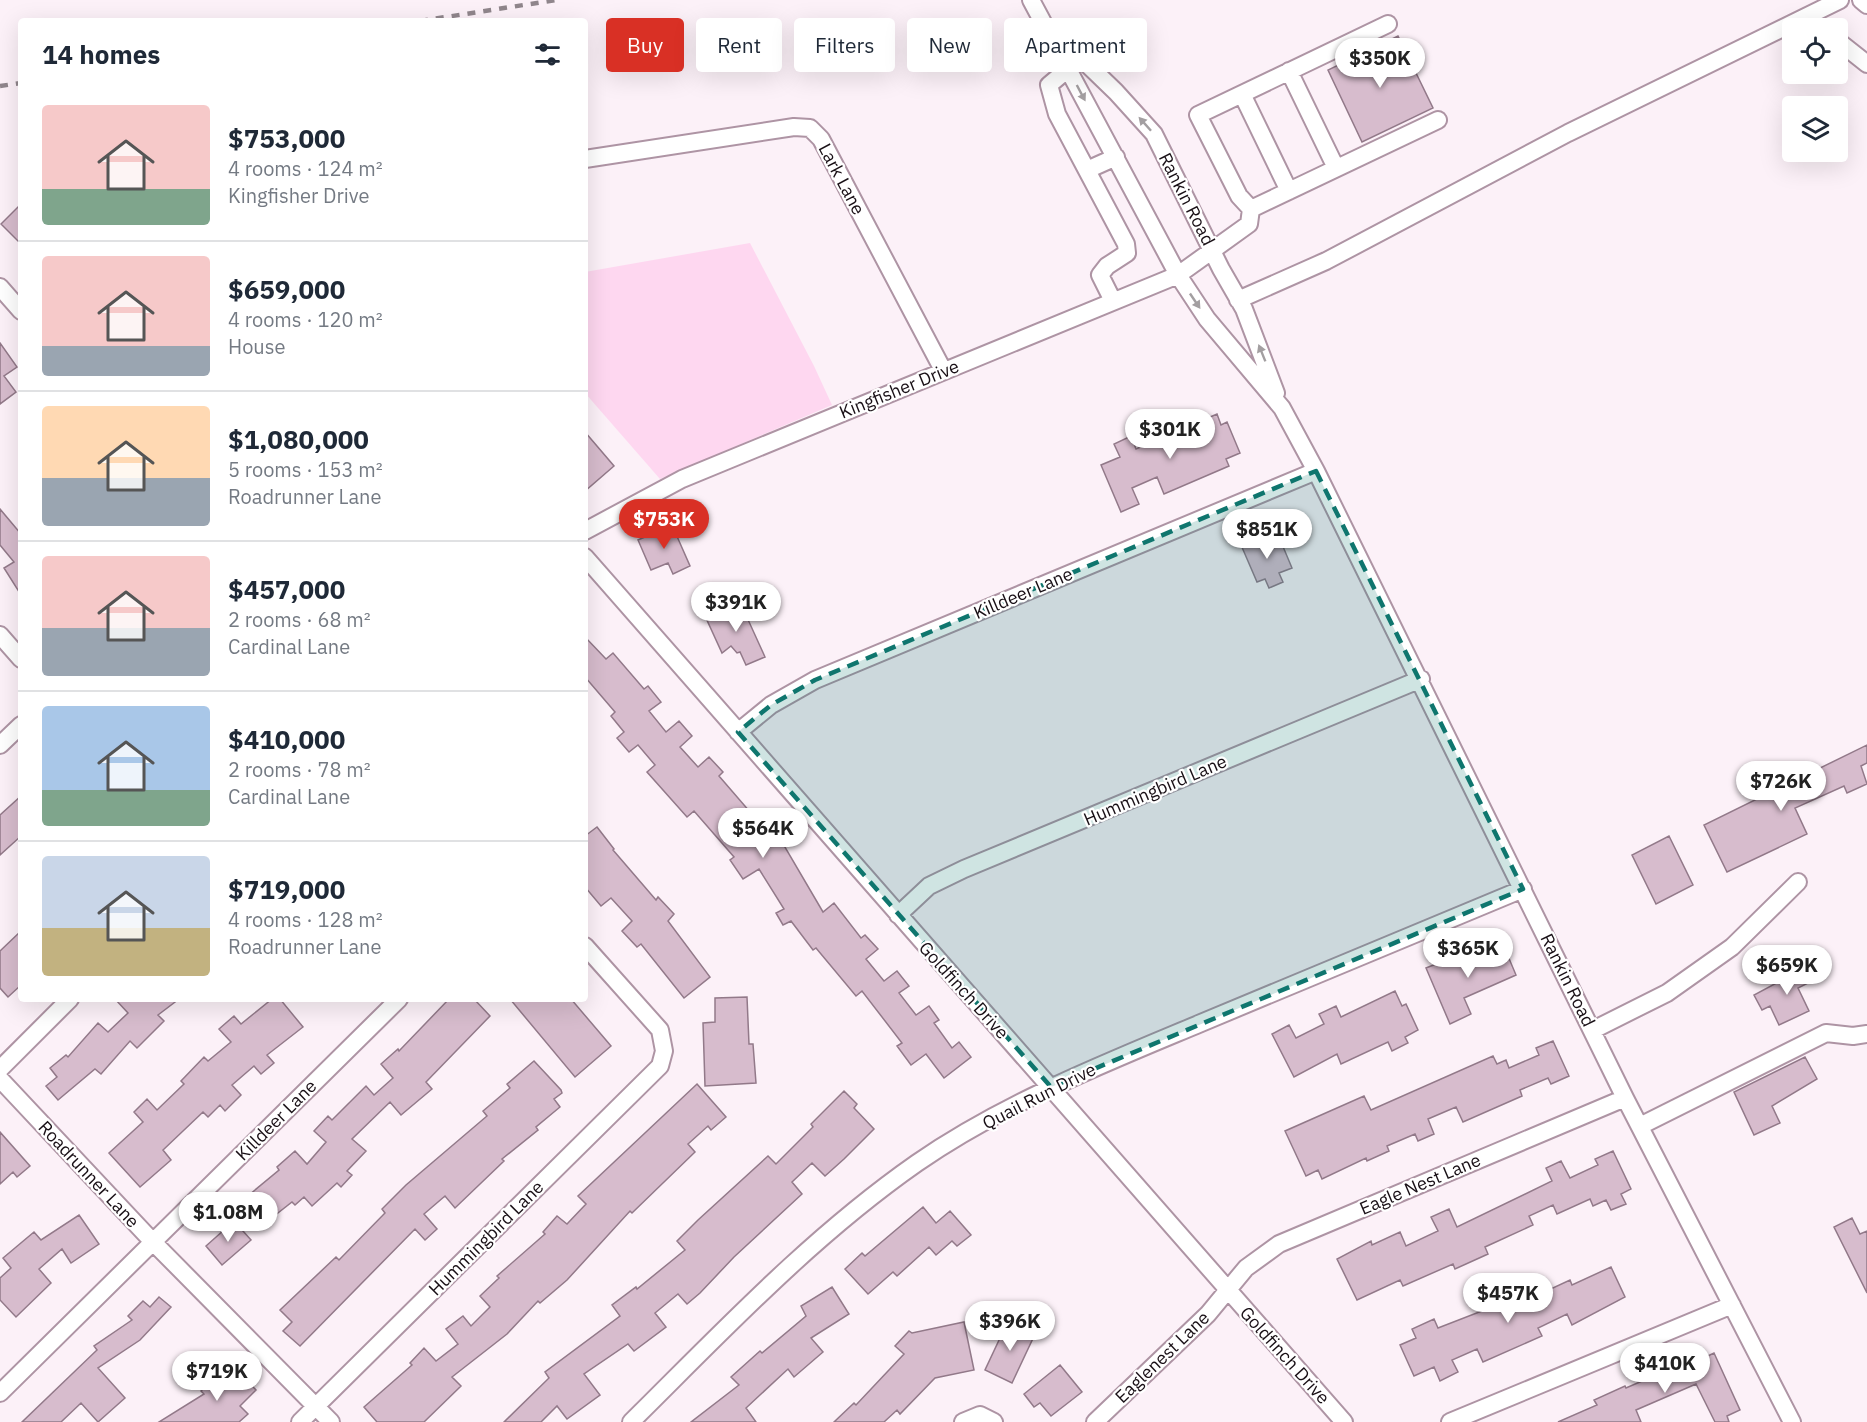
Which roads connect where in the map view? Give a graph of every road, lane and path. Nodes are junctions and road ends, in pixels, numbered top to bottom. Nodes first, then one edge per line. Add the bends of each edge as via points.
1 (1031, 0) edge
2 (1840, 0) edge
3 (1861, 0) edge
4 (1867, 5) edge
5 (1806, 17) joint
6 (1041, 18) edge
7 (1388, 24) dead end
8 (1848, 49) edge
9 (1867, 64) edge
10 (1289, 71) junction
11 (1064, 72) edge
12 (1070, 72) edge
13 (1095, 72) edge
14 (1242, 94) junction
15 (1438, 120) dead end
16 (1116, 157) junction
17 (588, 159) edge
18 (1336, 168) junction
19 (1087, 170) junction
20 (1288, 191) junction
21 (1251, 209) junction
22 (1213, 250) junction
23 (1178, 275) junction
24 (0, 287) edge
25 (1238, 300) junction
26 (1113, 301) junction
27 (18, 308) edge
28 (943, 370) junction
29 (1282, 408) junction
30 (1316, 471) junction
31 (588, 529) edge
32 (588, 560) edge
33 (0, 635) edge
34 (18, 656) edge
35 (1420, 680) junction
36 (18, 728) edge
37 (738, 732) junction
38 (0, 745) edge
39 (1798, 882) dead end
40 (1522, 889) junction
41 (898, 915) junction
42 (588, 949) edge
43 (67, 1002) edge
44 (396, 1002) edge
45 (1593, 1030) junction
46 (1867, 1034) edge
47 (0, 1069) edge
48 (0, 1079) edge
49 (1051, 1087) junction
50 (1625, 1098) junction
51 (1640, 1126) junction
52 (153, 1242) junction
53 (1227, 1290) junction
54 (1732, 1305) junction
55 (0, 1394) edge
56 (316, 1406) junction
57 (300, 1422) edge
58 (331, 1422) edge
59 (631, 1422) edge
60 (963, 1422) edge
61 (994, 1422) edge
62 (1095, 1422) edge
63 (1344, 1422) edge
64 (1450, 1422) edge
65 (1792, 1422) edge

1 - 6 street, Rankin Road
2 - 5 street
3 - 4 street
5 - 25 street via 1568,133 1326,261
7 - 10 street
8 - 9 street
10 - 14 street
10 - 18 street
11 - 19 street via 1049,85 1057,114
12 -> 16 street, Rankin Road
22 -> 13 street, Rankin Road via 1154,134
14 - 20 street
14 - 21 street via 1198,115 1239,196
15 - 18 street
16 - 19 street
16 - 23 street, Rankin Road
17 - 28 street, Lark Lane via 794,127 810,128 821,139
18 - 20 street
19 - 26 street via 1126,244 1127,253 1100,275
20 - 21 street
21 - 22 street, Kingfisher Drive via 1250,224
22 - 23 street, Kingfisher Drive
22 - 25 street, Rankin Road
23 - 26 street, Kingfisher Drive
23 -> 29 street, Rankin Road via 1207,319
24 - 27 street
29 -> 25 street, Rankin Road
26 - 28 street, Kingfisher Drive
28 - 31 street, Kingfisher Drive via 682,478
29 - 30 street, Rankin Road
30 - 35 street, Rankin Road
30 - 37 street, Killdeer Lane via 815,680 771,705
32 - 37 street, Goldfinch Drive
33 - 34 street
35 - 40 street, Rankin Road
35 - 41 street, Hummingbird Lane via 964,869 929,886
36 - 38 street
37 - 41 street, Goldfinch Drive
39 - 45 street via 1732,947 1667,993
40 - 45 street, Rankin Road
40 - 49 street, Quail Run Drive
41 - 49 street, Goldfinch Drive
42 - 56 street, Hummingbird Lane via 660,1030 664,1051 660,1066
43 - 47 street
44 - 52 street, Killdeer Lane
45 - 50 street, Rankin Road
46 - 51 street via 1826,1033
48 - 52 street, Roadrunner Lane
49 - 53 street, Goldfinch Drive
49 - 59 street, Quail Run Drive via 919,1162 858,1206 787,1268
50 - 51 street, Rankin Road
50 - 53 street, Eagle Nest Lane via 1310,1229 1279,1244 1246,1268
51 - 54 street, Rankin Road
52 - 55 street, Killdeer Lane
52 - 56 street, Roadrunner Lane
53 - 62 street, Eaglenest Lane via 1208,1314
53 - 63 street, Goldfinch Drive
54 - 64 street
54 - 65 street, Rankin Road
56 - 57 street, Hummingbird Lane
56 - 58 street, Roadrunner Lane
60 - 61 street via 980,1415

